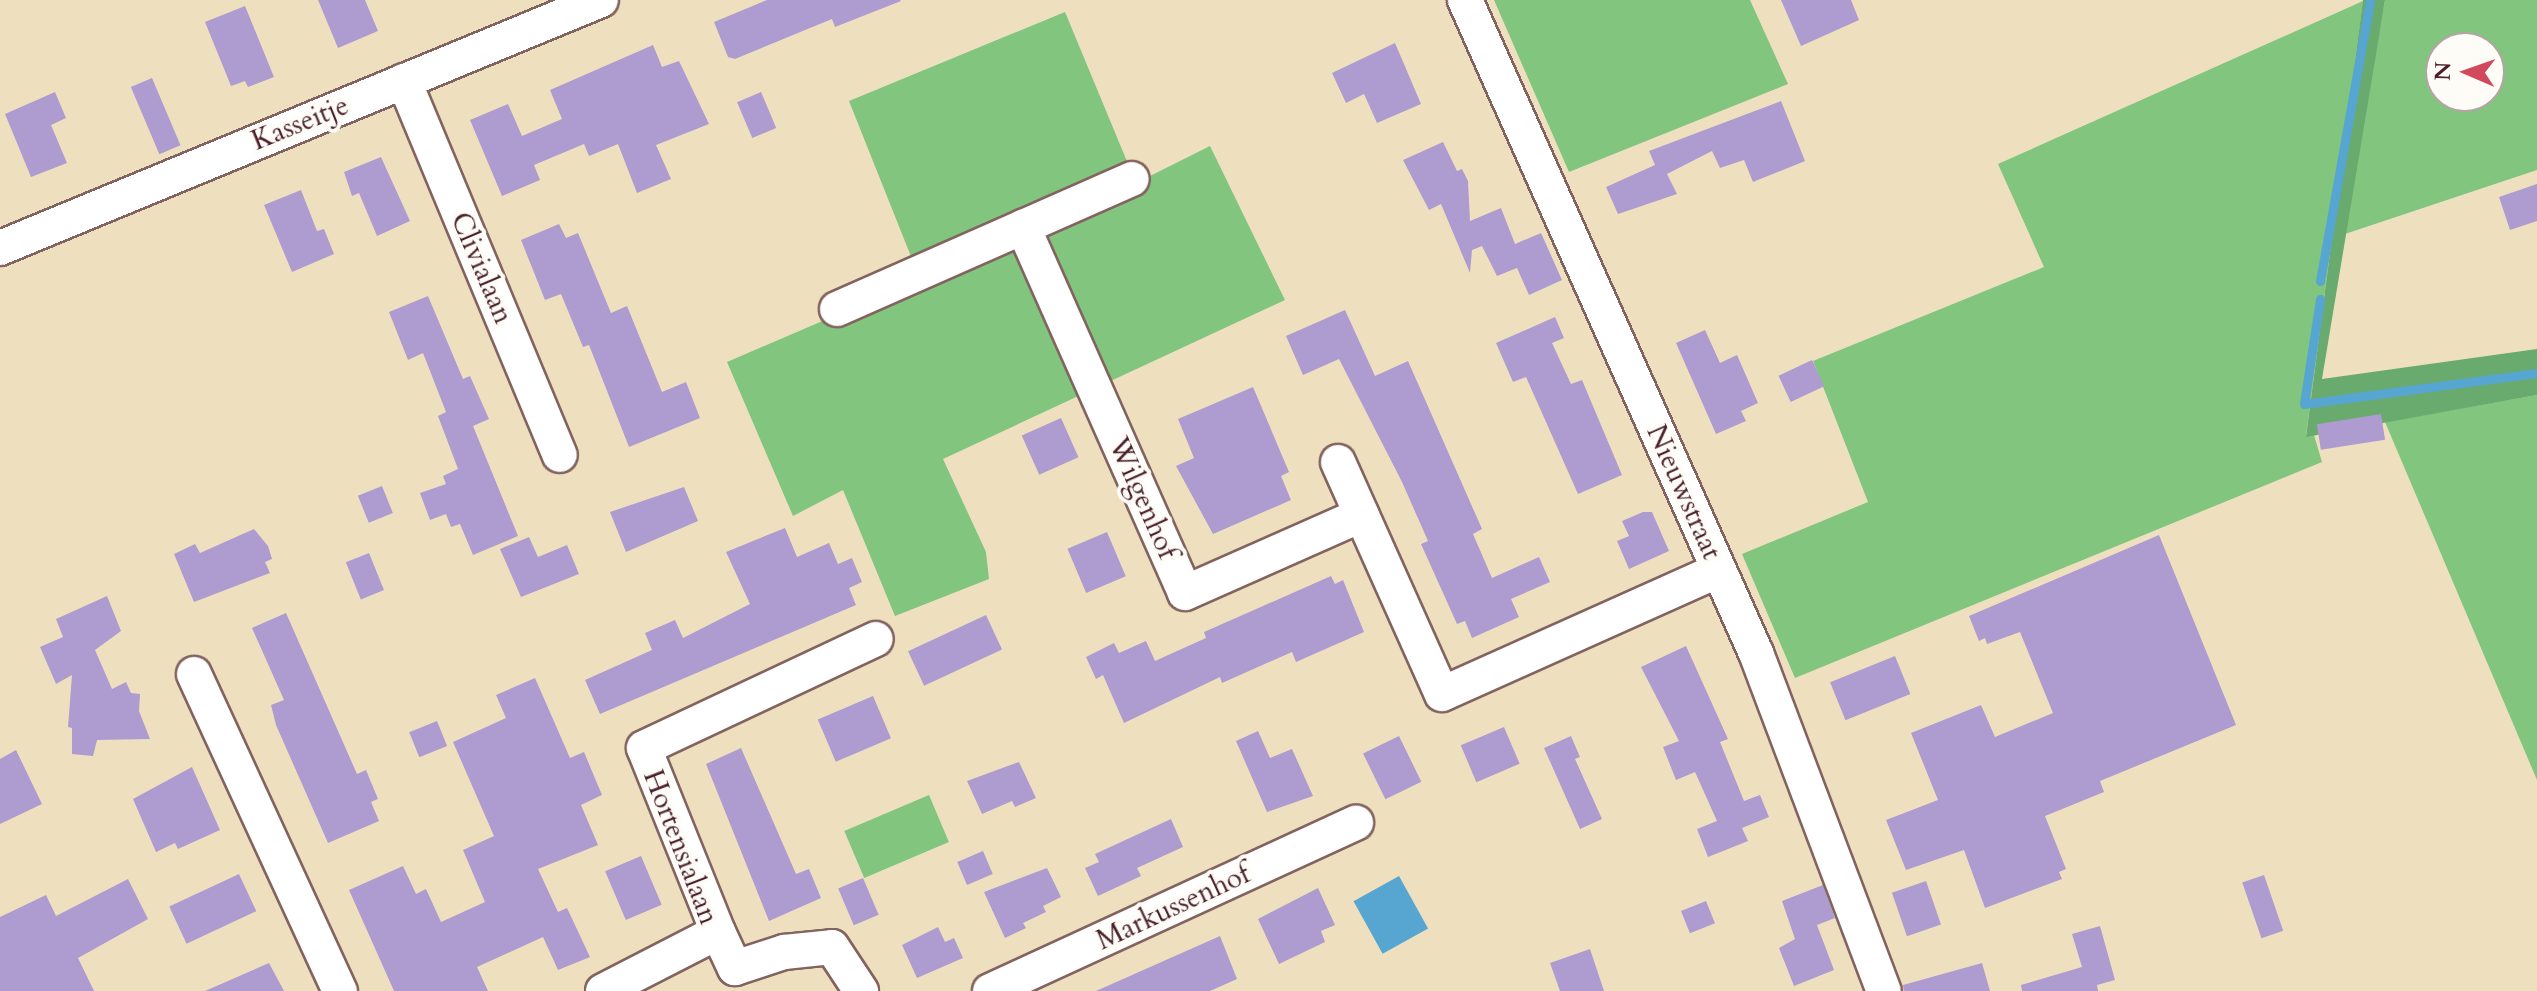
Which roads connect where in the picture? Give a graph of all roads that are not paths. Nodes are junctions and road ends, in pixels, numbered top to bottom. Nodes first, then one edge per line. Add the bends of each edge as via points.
1 (601, 0) edge
2 (1465, 0) edge
3 (404, 81) junction
4 (1132, 179) dead end
5 (1023, 227) junction
6 (0, 248) edge
7 (837, 309) dead end
8 (560, 455) dead end
9 (1338, 462) dead end
10 (1361, 515) junction
11 (1719, 570) junction
12 (876, 639) dead end
13 (194, 674) dead end
14 (1356, 823) dead end
15 (718, 932) junction
16 (340, 991) edge
17 (603, 991) edge
18 (861, 991) edge
19 (990, 991) edge
20 (1884, 991) edge

1 - 3 street, Kasseitje
2 - 11 street, Nieuwstraat
3 - 6 street, Kasseitje
3 - 8 street, Clivialaan
4 - 5 street
5 - 7 street
5 - 10 street, Wilgenhof via 1185,593
9 - 10 street
10 - 11 street via 1442,694
11 - 20 street, Nieuwstraat via 1798,752
12 - 15 street, Hortensialaan via 644,748
13 - 16 street
14 - 19 street, Markussenhof
15 - 17 street, Hortensialaan
15 - 18 street via 735,968 784,952 832,947

